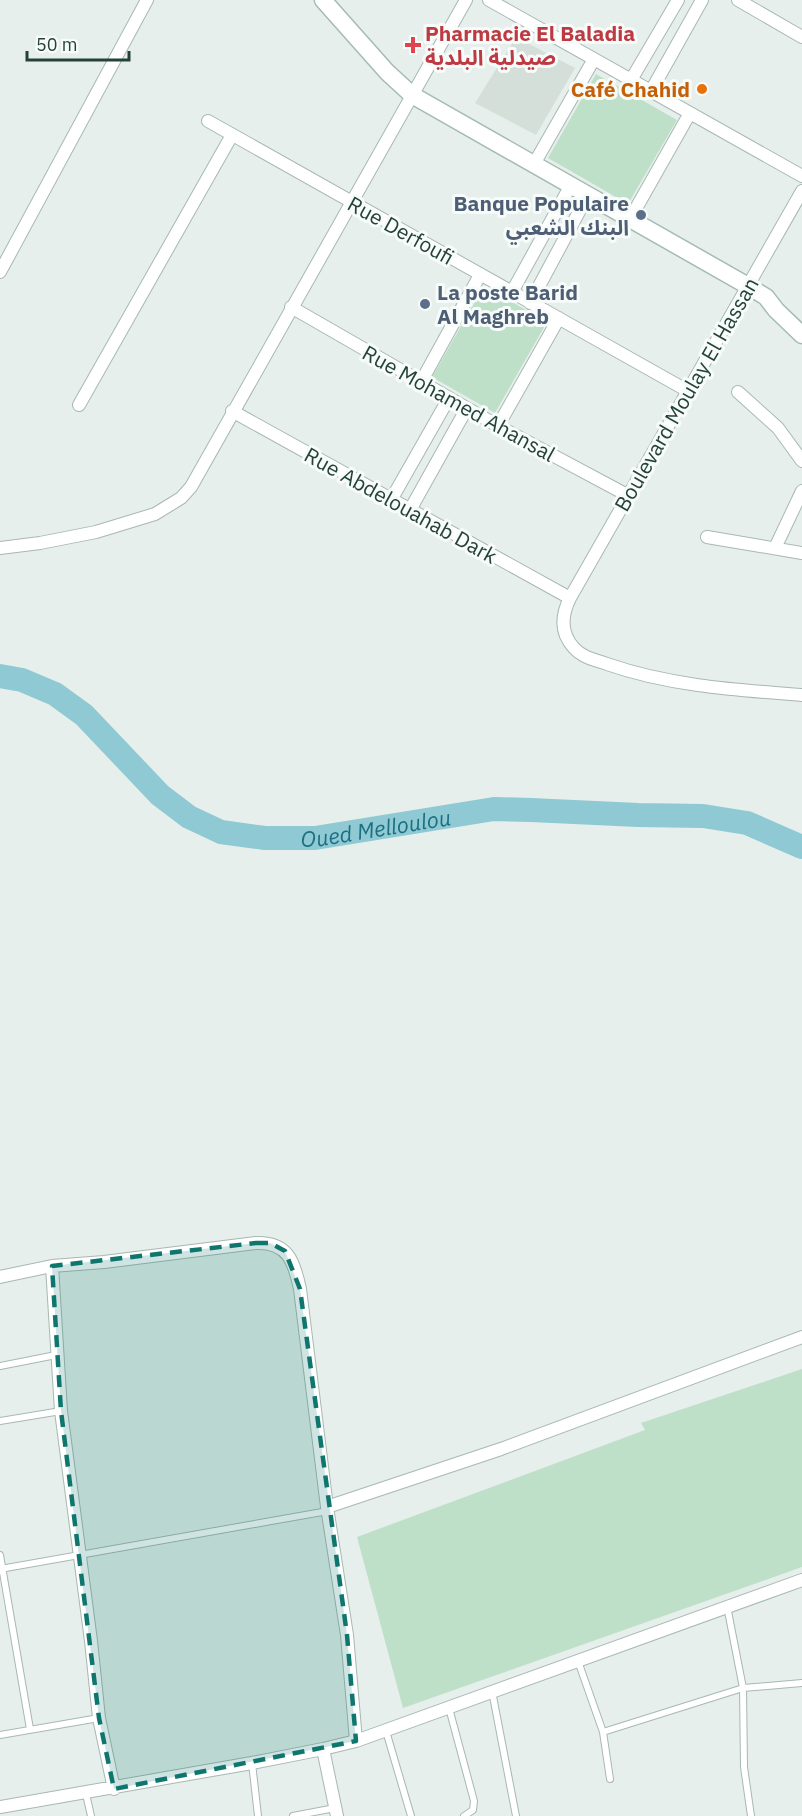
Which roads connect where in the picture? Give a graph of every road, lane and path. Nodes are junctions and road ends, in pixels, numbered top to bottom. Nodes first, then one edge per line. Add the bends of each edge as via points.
1 (147, 0) edge
2 (323, 0) edge
3 (466, 0) edge
4 (489, 0) edge
5 (678, 0) edge
6 (702, 0) edge
7 (738, 0) edge
8 (802, 37) edge
9 (594, 59) junction
10 (631, 80) junction
11 (651, 91) junction
12 (412, 95) junction
13 (690, 113) junction
14 (207, 121) dead end
15 (232, 135) junction
16 (534, 164) junction
17 (802, 176) edge
18 (571, 185) junction
19 (802, 191) edge
20 (588, 195) junction
21 (351, 202) junction
22 (630, 219) junction
23 (0, 272) edge
24 (480, 275) junction
25 (748, 286) junction
26 (512, 292) junction
27 (530, 303) junction
28 (291, 307) junction
29 (559, 318) junction
30 (802, 336) edge
31 (421, 382) junction
32 (688, 391) junction
33 (738, 392) dead end
34 (449, 398) junction
35 (80, 405) dead end
36 (467, 408) junction
37 (232, 411) junction
38 (498, 426) junction
39 (802, 461) edge
40 (802, 490) edge
41 (628, 496) junction
42 (392, 500) junction
43 (410, 510) junction
44 (706, 537) dead end
45 (0, 548) edge
46 (775, 549) junction
47 (802, 553) edge
48 (570, 598) junction
49 (802, 695) edge
50 (52, 1266) junction
51 (0, 1277) edge
52 (802, 1337) edge
53 (56, 1355) junction
54 (0, 1366) edge
55 (61, 1411) junction
56 (0, 1421) edge
57 (327, 1509) junction
58 (0, 1555) edge
59 (79, 1555) junction
60 (1, 1569) edge
61 (802, 1580) edge
62 (727, 1606) junction
63 (578, 1661) junction
64 (802, 1683) edge
65 (743, 1688) junction
66 (492, 1691) junction
67 (449, 1707) junction
68 (99, 1718) junction
69 (30, 1729) junction
70 (386, 1731) junction
71 (603, 1732) junction
72 (0, 1735) edge
73 (356, 1741) junction
74 (323, 1749) junction
75 (252, 1763) junction
76 (610, 1779) dead end
77 (114, 1789) junction
78 (86, 1794) junction
79 (0, 1807) edge
80 (336, 1812) edge
81 (91, 1816) edge
82 (258, 1816) edge
83 (293, 1816) edge
84 (411, 1816) edge
85 (464, 1816) edge
86 (516, 1816) edge
87 (751, 1816) edge

1 - 23 street
2 - 12 main road
3 - 12 street
4 - 9 street
5 - 10 street
6 - 11 street
7 - 8 street
9 - 10 street
9 - 16 street
10 - 11 street
11 - 13 street
12 - 16 main road
12 - 21 street
13 - 17 street
13 - 22 street
14 - 15 street, Rue Derfoufi
15 - 21 street, Rue Derfoufi
15 - 35 street
16 - 18 main road
18 - 20 main road
18 - 26 street
19 - 25 street, Boulevard Moulay El Hassan
20 - 22 main road
20 - 27 street
21 - 24 street, Rue Derfoufi
21 - 28 street
22 - 25 main road
24 - 26 street, Rue Derfoufi
24 - 31 street
25 - 30 main road via 766,297
25 - 32 street, Boulevard Moulay El Hassan
26 - 27 street, Rue Derfoufi
27 - 29 street, Rue Derfoufi
28 - 31 street, Rue Mohamed Ahansal
28 - 37 street
29 - 32 street, Rue Derfoufi
29 - 38 street
31 - 34 street, Rue Mohamed Ahansal
32 - 41 street, Boulevard Moulay El Hassan
33 - 39 street via 778,428
34 - 36 street, Rue Mohamed Ahansal
34 - 42 street
36 - 38 street, Rue Mohamed Ahansal
36 - 43 street
37 - 42 street, Rue Abdelouahab Dark
37 - 45 street via 191,487 169,507 96,532
38 - 41 street, Rue Mohamed Ahansal
40 - 46 street
41 - 48 street, Boulevard Moulay El Hassan
42 - 43 street, Rue Abdelouahab Dark
43 - 48 street, Rue Abdelouahab Dark
44 - 46 street
46 - 47 street
48 - 49 street, Boulevard Moulay El Hassan via 562,626 575,650 585,657 656,678
50 - 51 street
50 - 53 street
50 - 57 street via 256,1243 270,1243 285,1251 300,1289
52 - 57 street
53 - 54 lane
53 - 55 street
55 - 56 lane
55 - 59 street
57 - 59 lane
57 - 73 street via 347,1635
58 - 60 lane
59 - 60 lane
59 - 68 street
60 - 69 lane
61 - 62 street
62 - 63 street
62 - 65 lane
63 - 66 street
63 - 71 lane
64 - 65 lane
65 - 71 lane
65 - 87 lane via 744,1767
66 - 67 street
66 - 86 lane
67 - 70 street
67 - 85 lane via 474,1801 473,1810
68 - 69 lane
68 - 77 street
69 - 72 lane
70 - 73 street
70 - 84 lane
71 - 76 lane
73 - 74 street
74 - 75 street
74 - 80 street
75 - 77 street
75 - 82 lane
77 - 78 street
78 - 79 street
78 - 81 lane
80 - 83 lane

